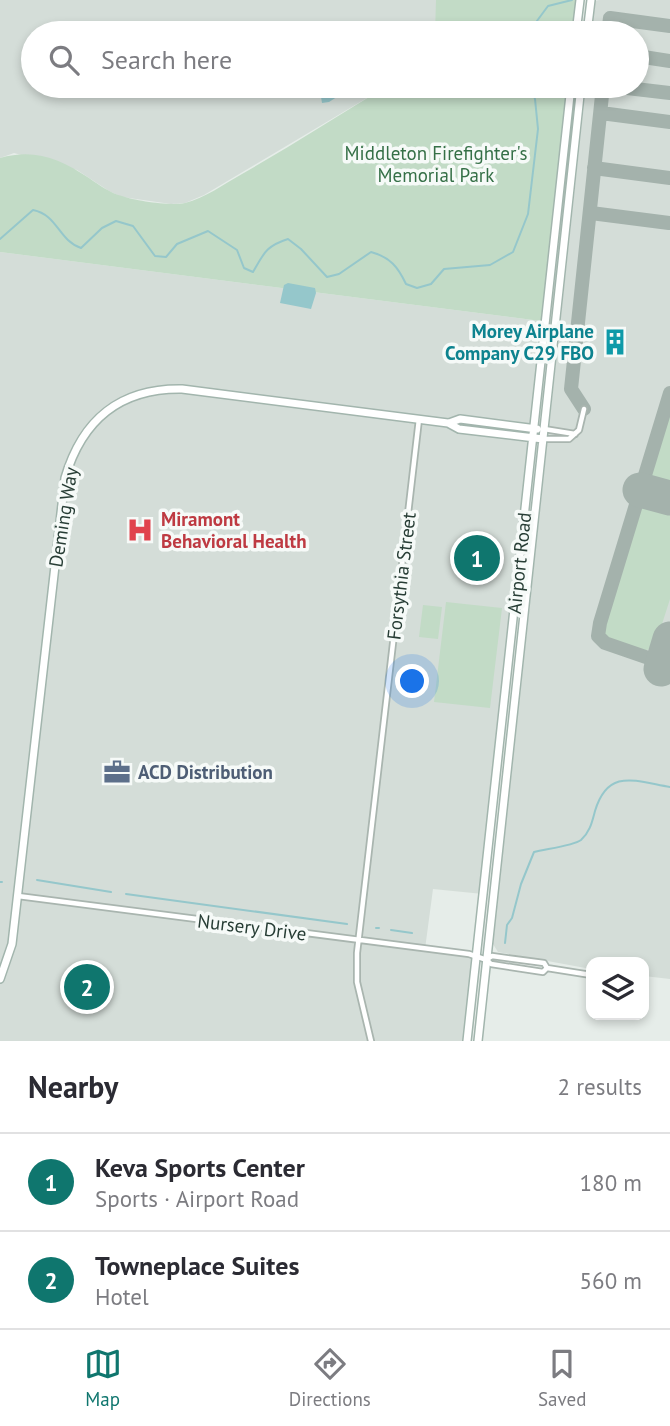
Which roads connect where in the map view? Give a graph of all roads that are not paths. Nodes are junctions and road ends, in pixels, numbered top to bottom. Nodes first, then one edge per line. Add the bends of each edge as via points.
1 (591, 0) edge
2 (580, 2) edge
3 (578, 21) edge
4 (588, 21) edge
5 (569, 98) edge
6 (580, 98) edge
7 (584, 410) dead end
8 (419, 419) junction
9 (448, 423) junction
10 (534, 428) junction
11 (544, 429) junction
12 (575, 434) junction
13 (533, 438) junction
14 (543, 439) junction
15 (17, 896) junction
16 (358, 940) junction
17 (477, 956) junction
18 (486, 960) junction
19 (547, 968) junction
20 (586, 974) edge
21 (0, 979) edge
22 (371, 1041) edge
23 (467, 1041) edge
24 (478, 1041) edge

1 - 4 street
2 - 3 street
5 - 10 street, Airport Road
6 - 11 street, Airport Road
7 - 12 street
8 - 9 street, Deming Way
8 - 15 street, Deming Way via 169,388 115,405 88,429 65,478
8 - 16 street, Forsythia Street
9 - 10 street, Deming Way via 460,419
9 - 13 street, Deming Way via 459,429
10 - 11 street, Deming Way
10 - 13 street, Airport Road
11 - 12 street
11 - 14 street, Airport Road
12 - 14 street via 564,440
13 - 14 street, Deming Way
13 - 17 street, Airport Road
14 - 18 street, Airport Road
15 - 16 street, Nursery Drive
15 - 21 street, Deming Way via 12,944
16 - 17 street, Nursery Drive
16 - 22 street, Forsythia Street via 357,982
17 - 18 street, Nursery Drive
17 - 23 street, Airport Road
18 - 19 street, Nursery Drive via 543,972
18 - 19 street via 492,956 527,960 544,963
18 - 24 street, Airport Road
19 - 20 street

